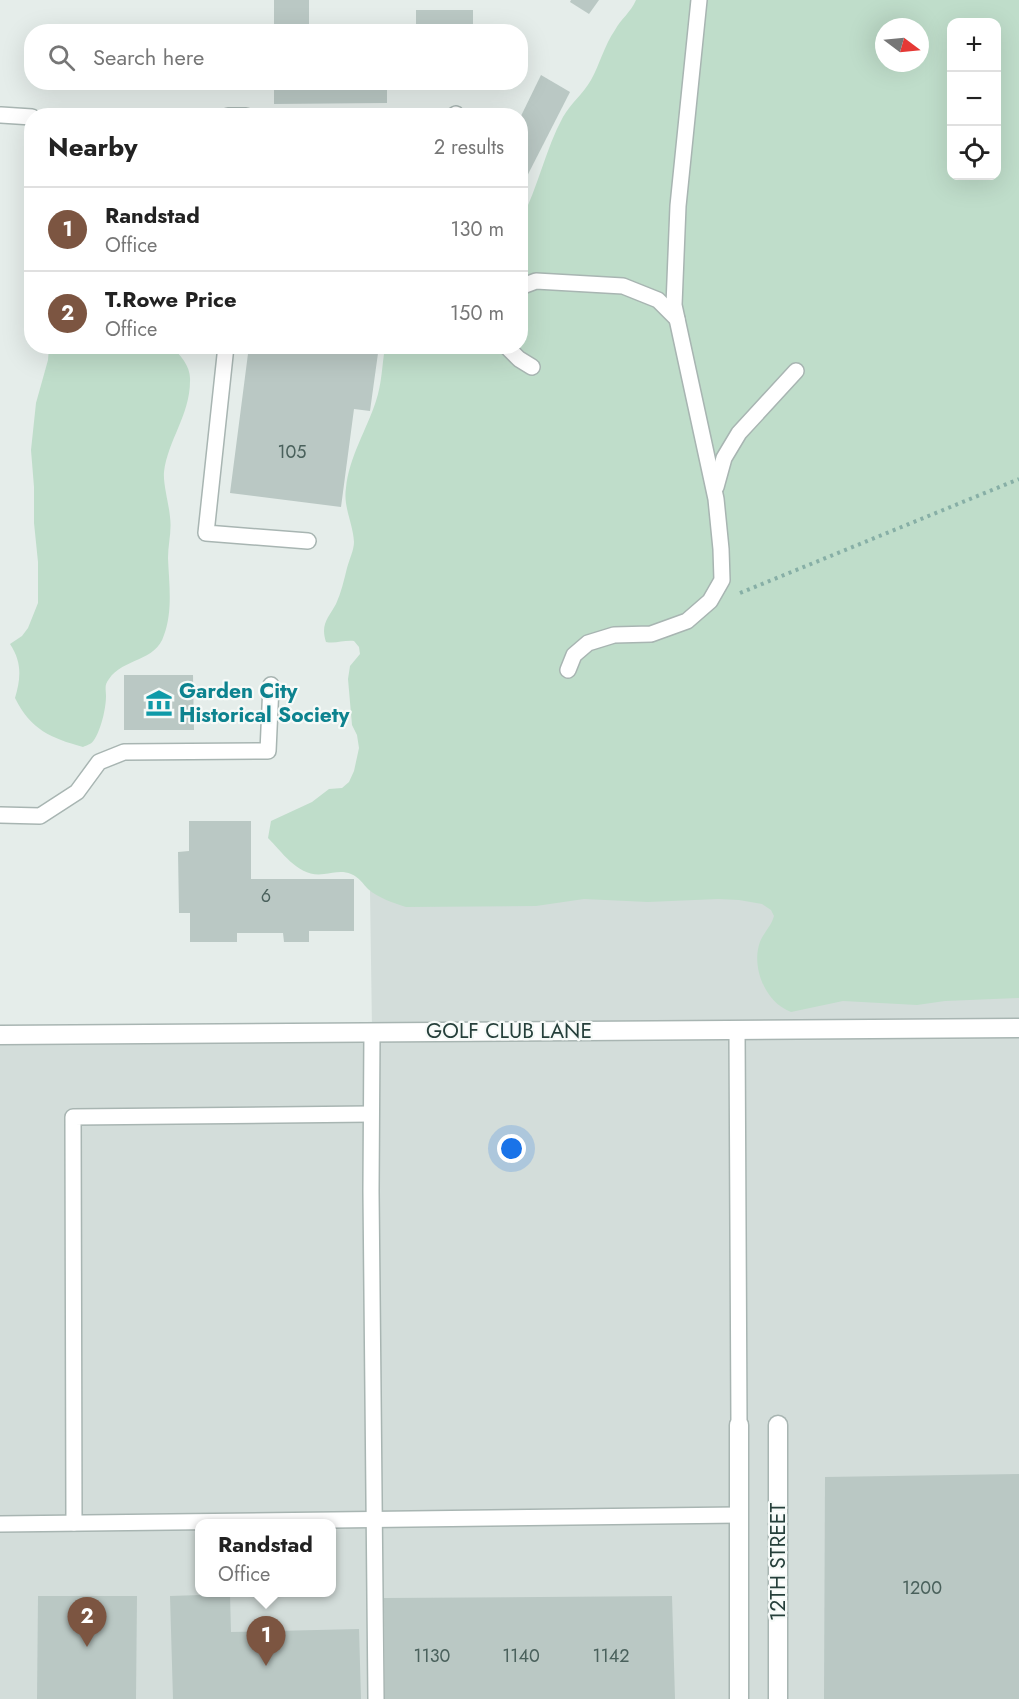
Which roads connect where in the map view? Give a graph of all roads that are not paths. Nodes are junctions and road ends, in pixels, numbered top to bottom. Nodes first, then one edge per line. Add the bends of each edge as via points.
1 (699, 0) edge
2 (0, 114) edge
3 (24, 116) edge
4 (528, 284) edge
5 (677, 320) junction
6 (225, 354) edge
7 (514, 354) edge
8 (532, 367) dead end
9 (796, 371) dead end
10 (714, 492) junction
11 (308, 541) dead end
12 (568, 670) dead end
13 (271, 685) dead end
14 (0, 815) edge
15 (1019, 1028) edge
16 (737, 1030) junction
17 (372, 1032) junction
18 (0, 1035) edge
19 (370, 1114) junction
20 (739, 1425) joint
21 (777, 1425) dead end
22 (740, 1515) junction
23 (374, 1519) junction
24 (336, 1520) edge
25 (195, 1521) edge
26 (74, 1523) junction
27 (0, 1524) edge
28 (376, 1699) edge
29 (739, 1699) edge
30 (778, 1699) edge

1 - 5 lane via 678,206 674,305
2 - 3 lane
4 - 5 lane via 536,281 623,286 658,300
5 - 10 lane
6 - 11 lane via 206,533
7 - 8 lane
9 - 10 lane via 739,433 724,458
10 - 12 lane via 722,580 710,601 687,621 651,634 614,635 588,644 574,655
13 - 14 lane via 268,751 124,752 99,762 77,792 40,816
15 - 16 street, GOLF CLUB LANE
16 - 17 street, GOLF CLUB LANE
16 - 20 lane
17 - 18 street, GOLF CLUB LANE
17 - 19 lane
19 - 23 lane
19 - 26 lane via 73,1117
20 - 22 street, 12TH STREET
21 - 30 street, 12TH STREET
22 - 23 lane
22 - 29 street, 12TH STREET
23 - 24 lane
23 - 28 lane
25 - 26 lane
26 - 27 lane

